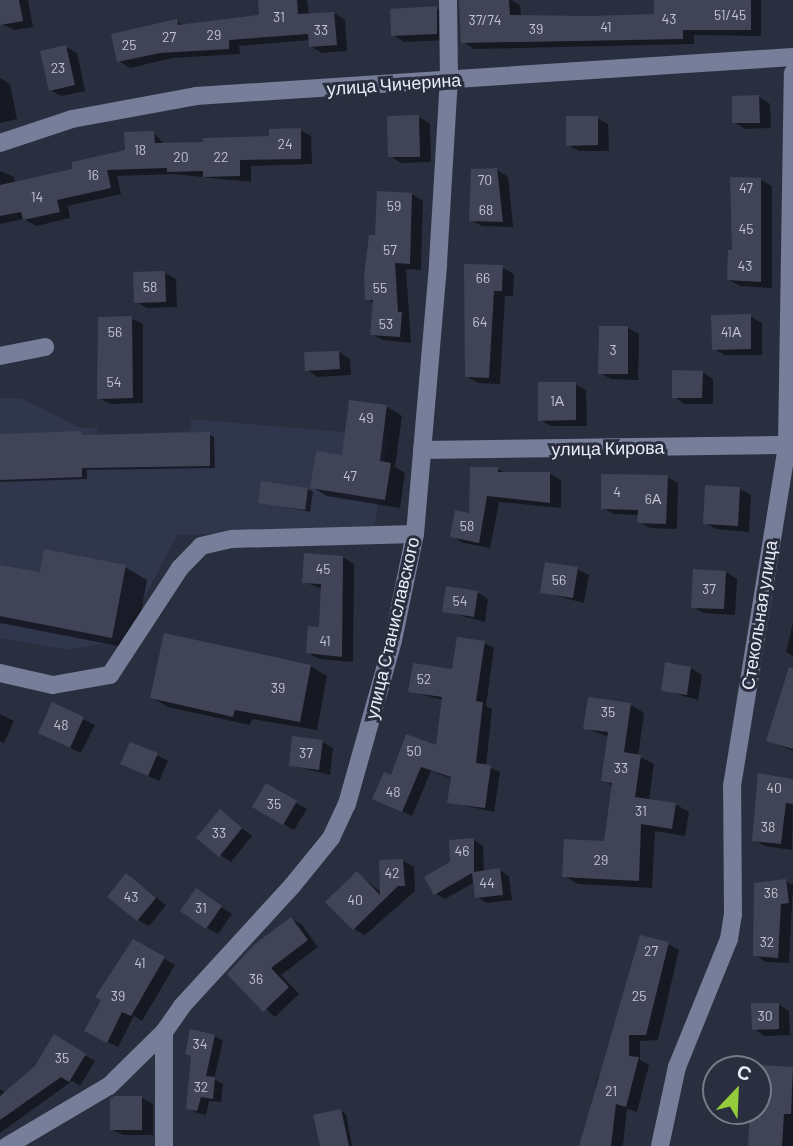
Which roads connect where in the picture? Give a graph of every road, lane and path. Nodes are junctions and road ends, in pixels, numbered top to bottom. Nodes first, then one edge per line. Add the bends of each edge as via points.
1 (448, 0) edge
2 (793, 57) edge
3 (793, 73) edge
4 (449, 80) junction
5 (0, 143) edge
6 (45, 347) dead end
7 (0, 356) edge
8 (790, 445) edge
9 (422, 450) junction
10 (415, 534) junction
11 (0, 673) edge
12 (164, 1032) junction
13 (7, 1146) edge
14 (164, 1146) edge
15 (660, 1146) edge

1 - 4 street, улица Станиславского
2 - 4 street, улица Чичерина
3 - 8 street, Стекольная улица
4 - 5 street, улица Чичерина via 196,96 72,119
4 - 9 street, улица Станиславского
6 - 7 street
8 - 9 street, улица Кирова
8 - 15 street, Стекольная улица via 732,786 733,915 729,939 677,1067
9 - 10 street, улица Станиславского
10 - 11 street via 232,539 201,546 180,568 110,675 53,685
10 - 12 street, улица Станиславского via 366,740 331,838
12 - 13 street, улица Станиславского via 109,1086
12 - 14 street

